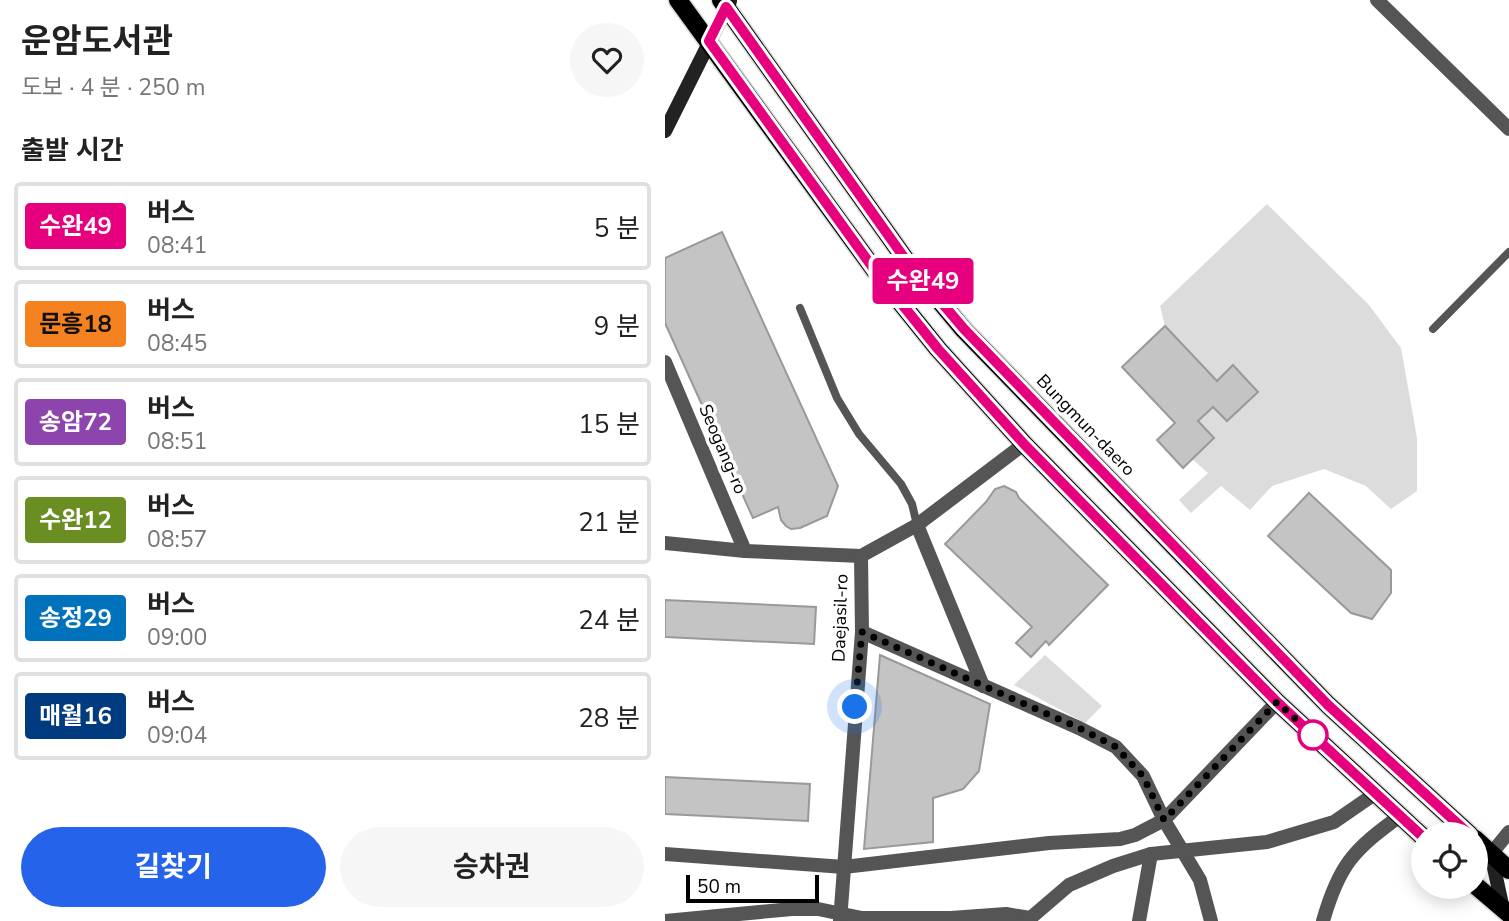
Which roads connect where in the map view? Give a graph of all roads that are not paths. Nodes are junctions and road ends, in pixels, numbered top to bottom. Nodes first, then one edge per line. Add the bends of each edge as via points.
1 (678, 0) edge
2 (1377, 0) edge
3 (726, 2) edge
4 (709, 41) junction
5 (1509, 129) edge
6 (665, 131) edge
7 (1509, 252) edge
8 (800, 308) dead end
9 (1433, 329) dead end
10 (665, 362) edge
11 (1024, 444) junction
12 (916, 525) junction
13 (665, 543) edge
14 (745, 551) junction
15 (861, 556) junction
16 (862, 632) junction
17 (983, 686) junction
18 (1277, 702) junction
19 (1376, 793) junction
20 (1400, 816) junction
21 (1164, 820) junction
22 (1456, 822) edge
23 (1411, 826) edge
24 (1509, 832) edge
25 (1488, 851) edge
26 (1185, 852) junction
27 (665, 854) edge
28 (1151, 854) junction
29 (1491, 854) junction
30 (844, 867) junction
31 (1509, 870) edge
32 (1488, 898) edge
33 (1504, 915) edge
34 (841, 917) edge
35 (1028, 920) edge
36 (665, 921) edge
37 (1139, 921) edge
38 (1211, 921) edge
39 (1323, 921) edge

1 - 4 main road
2 - 5 street
3 - 4 main road
3 - 22 main road, Bungmun-daero via 908,263 964,329 1328,705
4 - 6 main road
4 - 11 main road via 876,272
7 - 9 lane
8 - 12 lane via 837,398 859,434 901,484
10 - 14 street, Seogang-ro
11 - 12 street, Daejasil-ro
11 - 18 main road
12 - 15 street, Daejasil-ro
12 - 17 street
13 - 14 street
14 - 15 street
15 - 16 street, Daejasil-ro
16 - 17 street
16 - 30 street, Daejasil-ro
17 - 21 street via 1116,747 1143,776
18 - 19 main road
18 - 21 street
19 - 20 main road
19 - 26 street via 1334,822 1267,842
20 - 23 main road
20 - 39 street via 1366,840 1344,867
21 - 26 street
21 - 30 street via 1120,839
24 - 29 street
25 - 29 main road
26 - 28 street
26 - 38 street via 1200,880
27 - 30 street
28 - 35 street via 1069,885
28 - 37 street
29 - 31 main road
29 - 33 main road
30 - 34 street, Daejasil-ro
32 - 33 main road
34 - 35 street via 1006,914
34 - 36 street via 818,909 792,909

